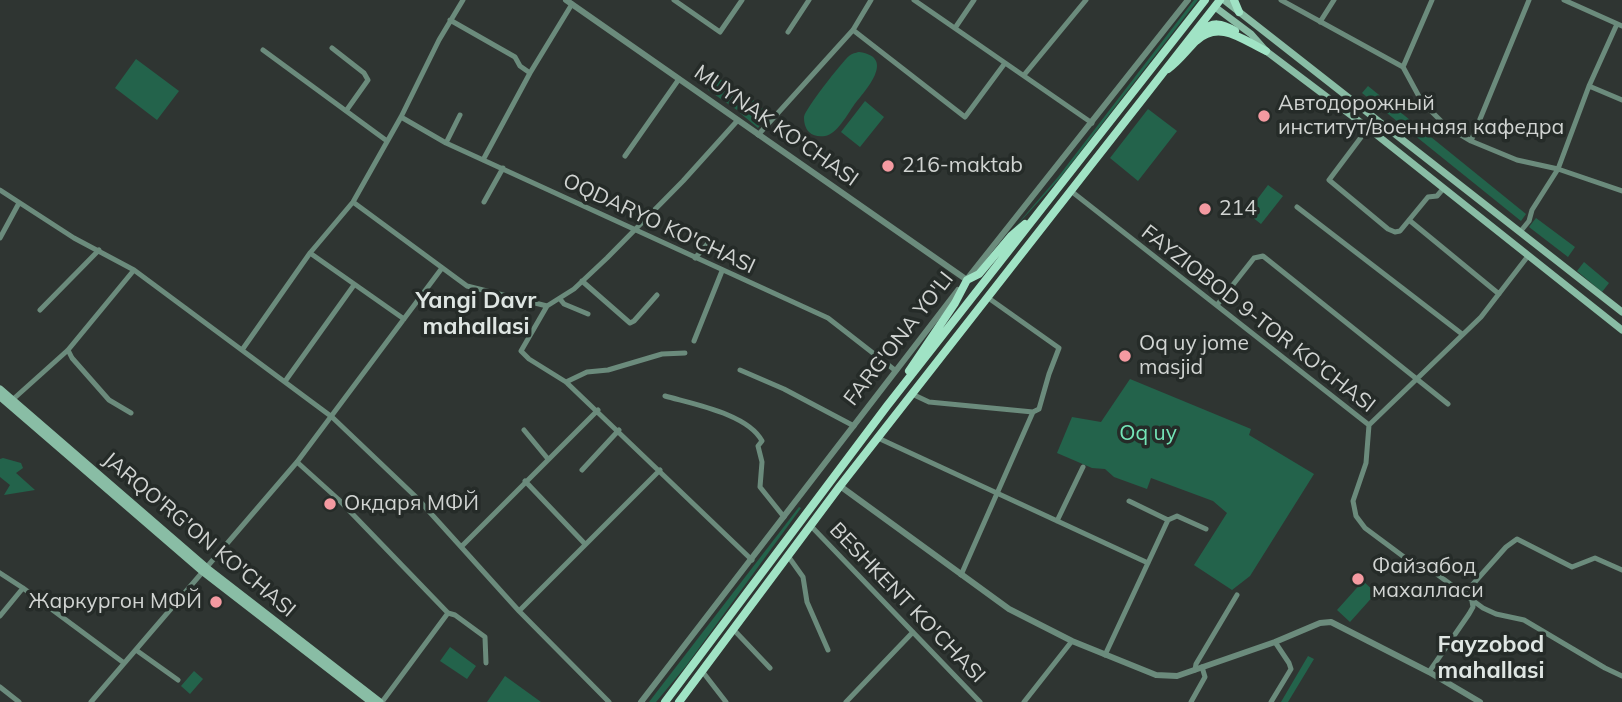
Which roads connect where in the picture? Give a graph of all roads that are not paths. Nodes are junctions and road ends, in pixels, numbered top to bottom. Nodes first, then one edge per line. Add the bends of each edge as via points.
1 (463, 0) edge
2 (582, 0) edge
3 (674, 0) edge
4 (742, 0) edge
5 (809, 0) edge
6 (872, 0) edge
7 (914, 0) edge
8 (974, 0) edge
9 (1086, 0) edge
10 (1188, 0) edge
11 (1205, 0) edge
12 (1234, 0) edge
13 (1281, 0) edge
14 (1334, 0) edge
15 (1432, 0) edge
16 (1529, 0) edge
17 (1564, 0) edge
18 (1217, 2) edge
19 (1573, 2) edge
20 (572, 4) edge
21 (1239, 12) junction
22 (450, 20) junction
23 (1320, 22) junction
24 (1620, 24) edge
25 (956, 28) junction
26 (853, 30) junction
27 (788, 32) dead end
28 (332, 48) dead end
29 (263, 50) dead end
30 (1266, 51) junction
31 (1005, 63) junction
32 (1403, 67) junction
33 (530, 73) junction
34 (1024, 75) junction
35 (1160, 75) junction
36 (679, 79) junction
37 (1589, 86) junction
38 (1622, 100) edge
39 (346, 111) junction
40 (460, 115) dead end
41 (401, 117) junction
42 (738, 120) junction
43 (1091, 123) junction
44 (1368, 128) junction
45 (758, 135) junction
46 (387, 141) junction
47 (1471, 141) junction
48 (446, 143) junction
49 (625, 156) dead end
50 (483, 160) junction
51 (503, 168) junction
52 (1558, 169) junction
53 (1443, 189) junction
54 (0, 190) edge
55 (1071, 191) junction
56 (1622, 191) edge
57 (353, 202) junction
58 (484, 202) dead end
59 (19, 204) junction
60 (1487, 206) junction
61 (1297, 207) dead end
62 (1038, 213) junction
63 (1478, 217) junction
64 (1409, 220) junction
65 (634, 229) junction
66 (1520, 232) junction
67 (0, 238) edge
68 (711, 240) dead end
69 (99, 250) junction
70 (310, 253) junction
71 (1528, 256) junction
72 (695, 258) junction
73 (442, 268) junction
74 (134, 270) junction
75 (722, 271) junction
76 (967, 280) junction
77 (582, 281) junction
78 (354, 285) junction
79 (1499, 294) junction
80 (657, 296) dead end
81 (987, 297) junction
82 (560, 299) junction
83 (1217, 305) junction
84 (547, 306) junction
85 (40, 310) dead end
86 (1622, 312) edge
87 (589, 314) dead end
88 (404, 319) junction
89 (1622, 330) edge
90 (1462, 334) junction
91 (694, 341) dead end
92 (68, 350) junction
93 (242, 350) junction
94 (685, 353) dead end
95 (740, 370) dead end
96 (896, 371) junction
97 (1417, 379) junction
98 (286, 380) junction
99 (566, 382) junction
100 (0, 389) edge
101 (912, 394) junction
102 (666, 396) dead end
103 (0, 397) edge
104 (10, 402) junction
105 (1448, 404) dead end
106 (887, 406) junction
107 (598, 411) junction
108 (1033, 412) junction
109 (131, 413) dead end
110 (332, 417) junction
111 (1370, 425) junction
112 (853, 426) junction
113 (524, 430) dead end
114 (619, 430) junction
115 (877, 438) junction
116 (548, 459) junction
117 (298, 462) junction
118 (1083, 467) dead end
119 (582, 470) dead end
120 (660, 470) junction
121 (525, 481) junction
122 (840, 486) junction
123 (998, 493) junction
124 (1129, 501) dead end
125 (784, 517) junction
126 (1168, 520) junction
127 (1057, 521) junction
128 (810, 526) junction
129 (1206, 529) dead end
130 (585, 544) junction
131 (462, 546) junction
132 (788, 556) junction
133 (752, 560) junction
134 (1148, 563) junction
135 (205, 570) junction
136 (1622, 570) edge
137 (0, 573) edge
138 (961, 575) junction
139 (23, 588) junction
140 (1465, 593) junction
141 (1237, 595) dead end
142 (1472, 601) junction
143 (519, 611) junction
144 (448, 613) junction
145 (0, 616) edge
146 (733, 629) junction
147 (913, 632) junction
148 (1073, 641) junction
149 (1275, 642) junction
150 (136, 650) junction
151 (828, 650) dead end
152 (1105, 655) junction
153 (124, 663) junction
154 (486, 663) dead end
155 (770, 668) dead end
156 (1199, 669) junction
157 (702, 671) junction
158 (1429, 672) junction
159 (1622, 676) edge
160 (178, 680) dead end
161 (0, 687) edge
162 (666, 700) edge
163 (19, 702) edge
164 (91, 702) edge
165 (371, 702) edge
166 (381, 702) edge
167 (608, 702) edge
168 (641, 702) edge
169 (679, 702) edge
170 (726, 702) edge
171 (846, 702) edge
172 (980, 702) edge
173 (1024, 702) edge
174 (1191, 702) edge
175 (1271, 702) edge
176 (1480, 702) edge

1 - 22 street
2 - 20 street
3 - 4 street via 720,32
5 - 27 street
6 - 26 street
7 - 25 street
8 - 25 street
9 - 34 street
10 - 43 street, FARG'ONA YO'LI
11 - 62 main road, FARG'ONA YO'LI
12 - 21 main road
13 - 23 street
14 - 23 street
15 - 32 street
16 - 47 street
17 - 19 street
18 - 21 main road
18 - 30 main road
18 - 35 main road, FARG'ONA YO'LI
19 - 24 street
20 - 33 street
20 - 36 street, MUYNAK KO'CHASI
21 - 60 main road
22 - 33 street via 515,57
22 - 41 street
23 - 32 street
24 - 37 street
25 - 31 street
26 - 31 street via 965,117
26 - 45 street
28 - 39 street via 368,80
29 - 39 street
30 - 35 main road via 1226,25 1211,24
30 - 44 main road
31 - 34 street
32 - 47 street via 1422,102 1446,126
33 - 50 street
34 - 43 street
35 - 55 main road, FARG'ONA YO'LI
36 - 42 street, MUYNAK KO'CHASI
36 - 49 street
37 - 38 street
37 - 52 street
39 - 46 street
40 - 48 street
41 - 46 street
41 - 48 street, OQDARYO KO'CHASI
42 - 45 street, MUYNAK KO'CHASI
42 - 65 street
43 - 76 street, FARG'ONA YO'LI
44 - 53 main road
44 - 64 street via 1329,180 1388,229 1400,230
45 - 76 street, MUYNAK KO'CHASI
46 - 57 street
47 - 52 street via 1517,160
48 - 50 street, OQDARYO KO'CHASI
50 - 51 street, OQDARYO KO'CHASI
51 - 58 street
51 - 65 street, OQDARYO KO'CHASI
52 - 56 street
52 - 66 street
53 - 63 main road
53 - 64 street via 1428,197
54 - 59 street
55 - 81 main road, FARG'ONA YO'LI
55 - 83 street, FAYZIOBOD 9-TOR KO'CHASI
57 - 70 street
57 - 73 street
59 - 67 street
59 - 69 street
60 - 63 main road
60 - 66 main road
61 - 90 street
62 - 76 main road via 979,274
62 - 106 main road, FARG'ONA YO'LI
63 - 71 main road
64 - 79 street
65 - 72 street, OQDARYO KO'CHASI
65 - 77 street
66 - 86 main road
68 - 72 street
69 - 74 street
69 - 85 street
70 - 78 street
70 - 93 street
71 - 79 street
71 - 89 main road
72 - 75 street, OQDARYO KO'CHASI
73 - 84 street via 467,286
73 - 88 street
74 - 92 street
74 - 93 street
75 - 91 street
75 - 96 street, OQDARYO KO'CHASI via 828,318
76 - 96 street, FARG'ONA YO'LI
76 - 106 main road
77 - 80 street via 630,323
77 - 82 street
78 - 88 street
78 - 98 street
79 - 90 street
81 - 101 main road, FARG'ONA YO'LI
81 - 108 street via 1059,348 1039,409
82 - 84 street
82 - 87 street
83 - 97 street via 1254,258 1263,256
83 - 111 street, FAYZIOBOD 9-TOR KO'CHASI
84 - 99 street via 521,351
88 - 110 street
90 - 97 street
92 - 104 street
92 - 109 street via 109,400
93 - 98 street
94 - 99 street via 587,372
95 - 112 street
96 - 112 street, FARG'ONA YO'LI
97 - 105 street
97 - 111 street
98 - 110 street
99 - 107 street
100 - 104 main road, JARQO'RG'ON KO'CHASI
101 - 108 street via 929,402
101 - 115 main road, FARG'ONA YO'LI
102 - 125 street via 746,423 761,437 760,486
103 - 104 main road, JARQO'RG'ON KO'CHASI
104 - 135 main road, JARQO'RG'ON KO'CHASI
106 - 162 main road, FARG'ONA YO'LI
107 - 114 street
107 - 116 street
108 - 123 street
110 - 117 street
110 - 131 street
111 - 140 street, FAYZIOBOD 9-TOR KO'CHASI via 1366,463 1353,501 1356,516 1404,557 1423,564
112 - 125 street, FARG'ONA YO'LI
113 - 116 street
114 - 119 street
114 - 120 street
115 - 122 main road, FARG'ONA YO'LI
115 - 123 street
116 - 121 street
117 - 135 street
117 - 144 street
118 - 127 street
120 - 130 street
120 - 133 street
121 - 130 street
121 - 131 street
122 - 128 main road, FARG'ONA YO'LI
122 - 138 street
123 - 127 street
123 - 138 street
124 - 126 street
125 - 133 street, FARG'ONA YO'LI
126 - 129 street via 1177,516
126 - 134 street
127 - 134 street
128 - 132 main road, FARG'ONA YO'LI
128 - 147 street, BESHKENT KO'CHASI
130 - 143 street
131 - 143 street
132 - 146 main road, FARG'ONA YO'LI
132 - 151 street via 803,578 807,602
133 - 168 street, FARG'ONA YO'LI
134 - 152 street
135 - 150 street
135 - 165 main road, JARQO'RG'ON KO'CHASI
135 - 166 main road, JARQO'RG'ON KO'CHASI
136 - 140 street via 1595,558 1572,567 1517,539
137 - 139 street
138 - 148 street via 1009,610
139 - 145 street
139 - 153 street
140 - 142 street, FAYZIOBOD 9-TOR KO'CHASI
141 - 156 street via 1196,664
142 - 158 street via 1474,607
142 - 159 street, FAYZIOBOD 9-TOR KO'CHASI via 1496,614 1524,620
143 - 167 street
144 - 154 street via 485,637
144 - 166 street
146 - 155 street
146 - 157 main road, FARG'ONA YO'LI
147 - 171 street
147 - 172 street, BESHKENT KO'CHASI
148 - 152 street
148 - 173 street
149 - 156 street
149 - 158 street via 1331,622
149 - 175 street via 1291,669
150 - 153 street
150 - 160 street
152 - 156 street via 1160,676
153 - 164 street
156 - 174 street via 1205,677
157 - 169 main road, FARG'ONA YO'LI
157 - 170 street
158 - 176 street
161 - 163 street

